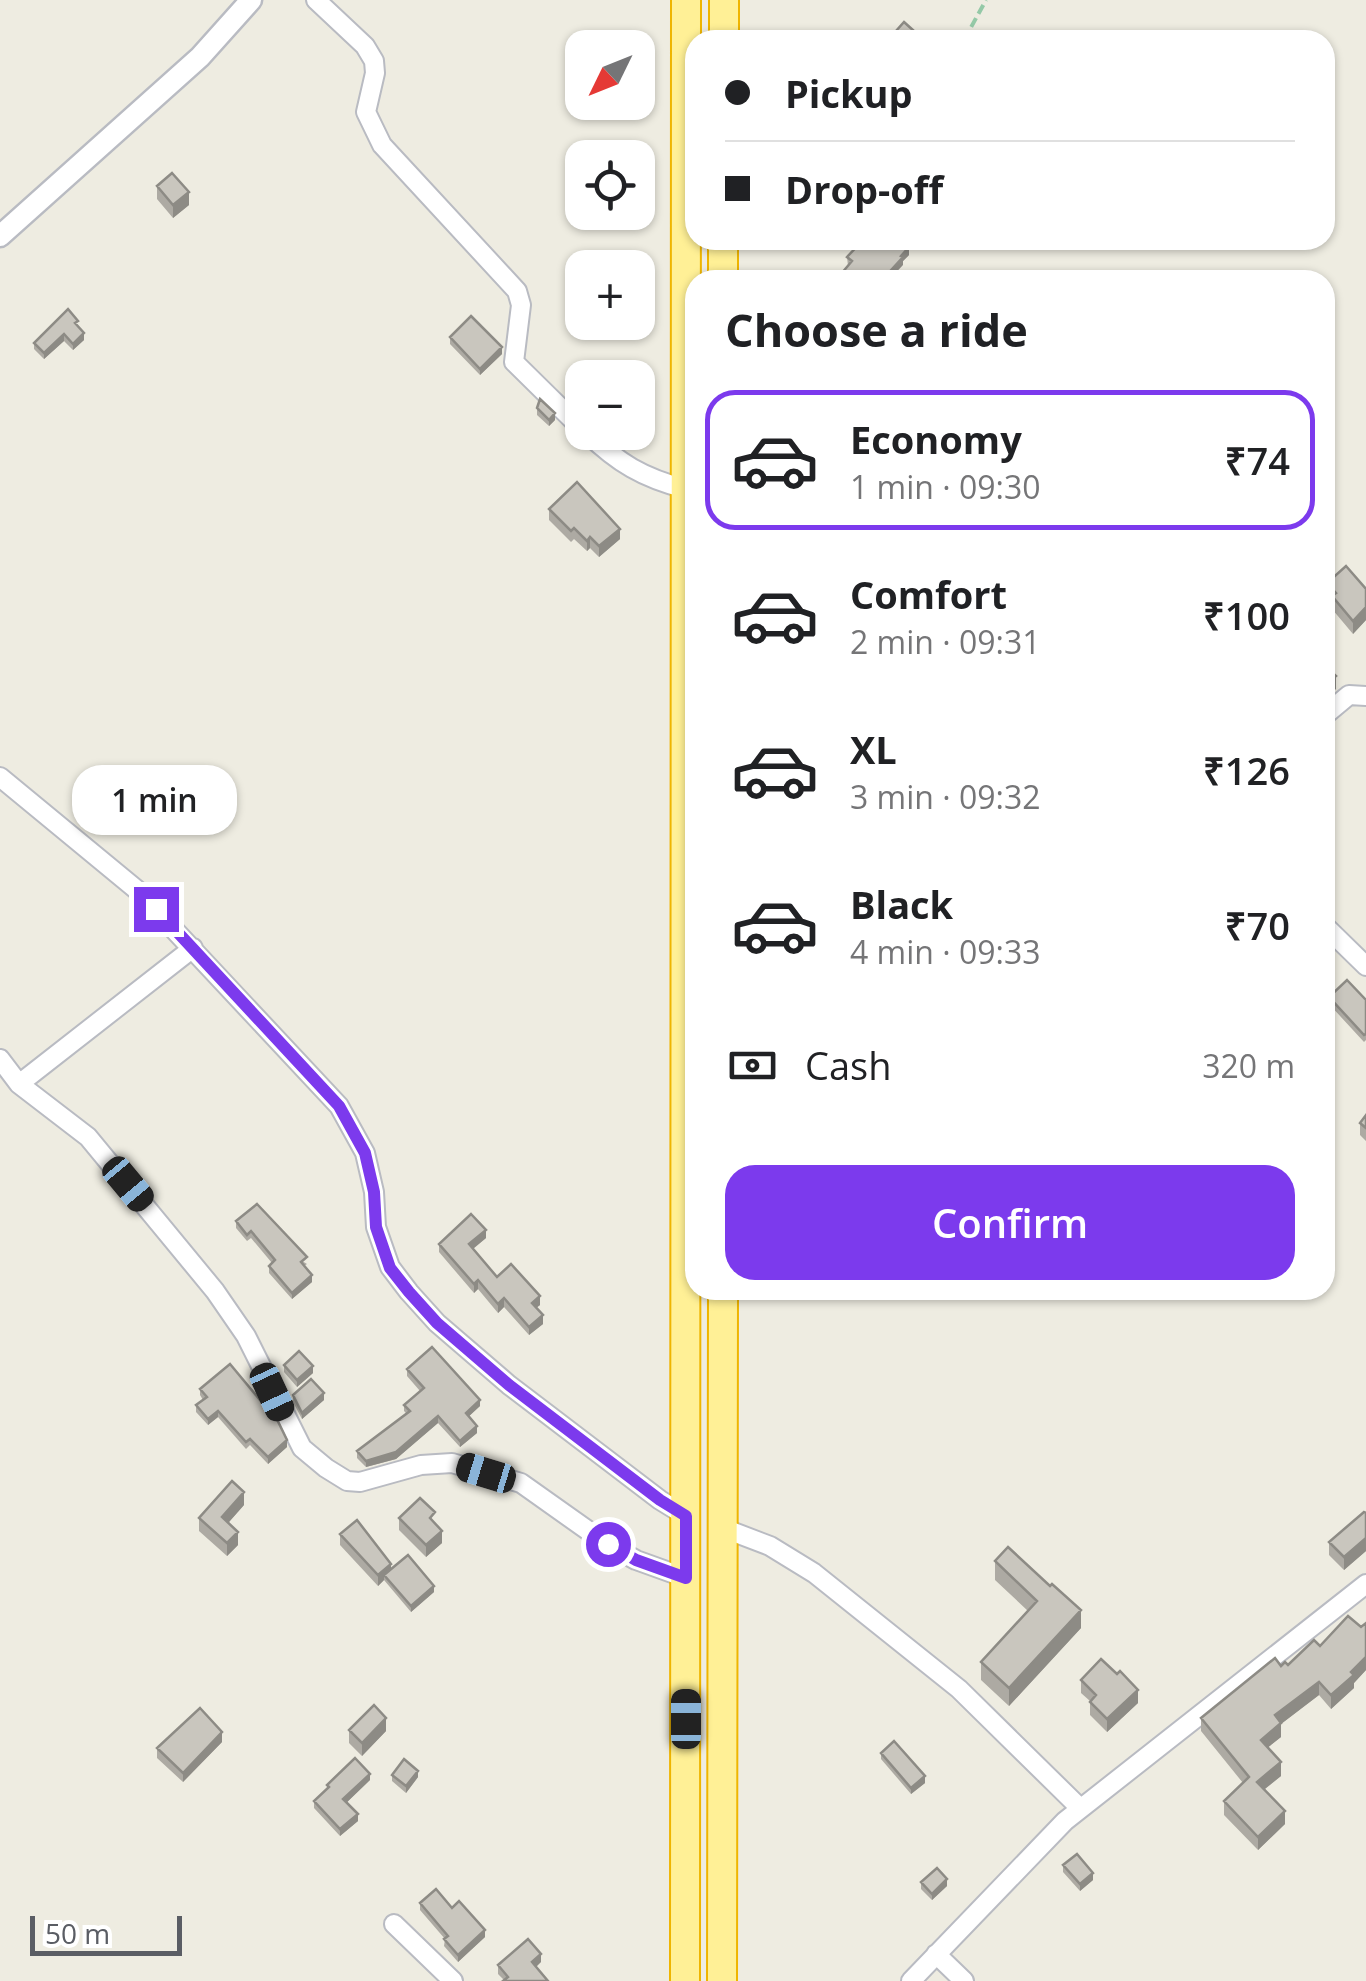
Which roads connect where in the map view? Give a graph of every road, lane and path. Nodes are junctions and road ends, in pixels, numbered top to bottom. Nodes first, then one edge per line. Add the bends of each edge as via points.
1 (251, 0) edge
2 (316, 0) edge
3 (986, 0) edge
4 (970, 30) edge
5 (0, 236) edge
6 (565, 412) edge
7 (607, 450) edge
8 (685, 489) edge
9 (1366, 696) edge
10 (1335, 707) edge
11 (0, 777) edge
12 (1335, 936) edge
13 (193, 948) junction
14 (1366, 966) edge
15 (0, 1059) edge
16 (20, 1084) junction
17 (686, 1300) edge
18 (723, 1300) edge
19 (686, 1516) junction
20 (723, 1528) junction
21 (686, 1578) junction
22 (1366, 1584) edge
23 (1080, 1808) junction
24 (394, 1924) dead end
25 (936, 1954) junction
26 (453, 1981) edge
27 (685, 1981) edge
28 (722, 1981) edge
29 (911, 1981) edge
30 (964, 1981) edge

1 - 5 street via 200,57
2 - 6 street via 374,61 366,112 382,145 517,292 514,362
3 - 4 path
7 - 8 street via 653,481
9 - 10 street via 1349,695
11 - 13 street via 137,890
12 - 14 street
13 - 16 street
13 - 19 street via 339,1106 365,1153 390,1268 409,1292 509,1385
15 - 16 street
16 - 21 street via 88,1137 215,1290 302,1448 326,1468 360,1482 452,1463 521,1483 608,1544
17 - 19 highway
18 - 20 highway
19 - 21 highway
20 - 23 street via 814,1573 959,1689
20 - 28 highway
21 - 27 highway
22 - 23 street
23 - 25 street
24 - 26 street
25 - 29 street
25 - 30 street

